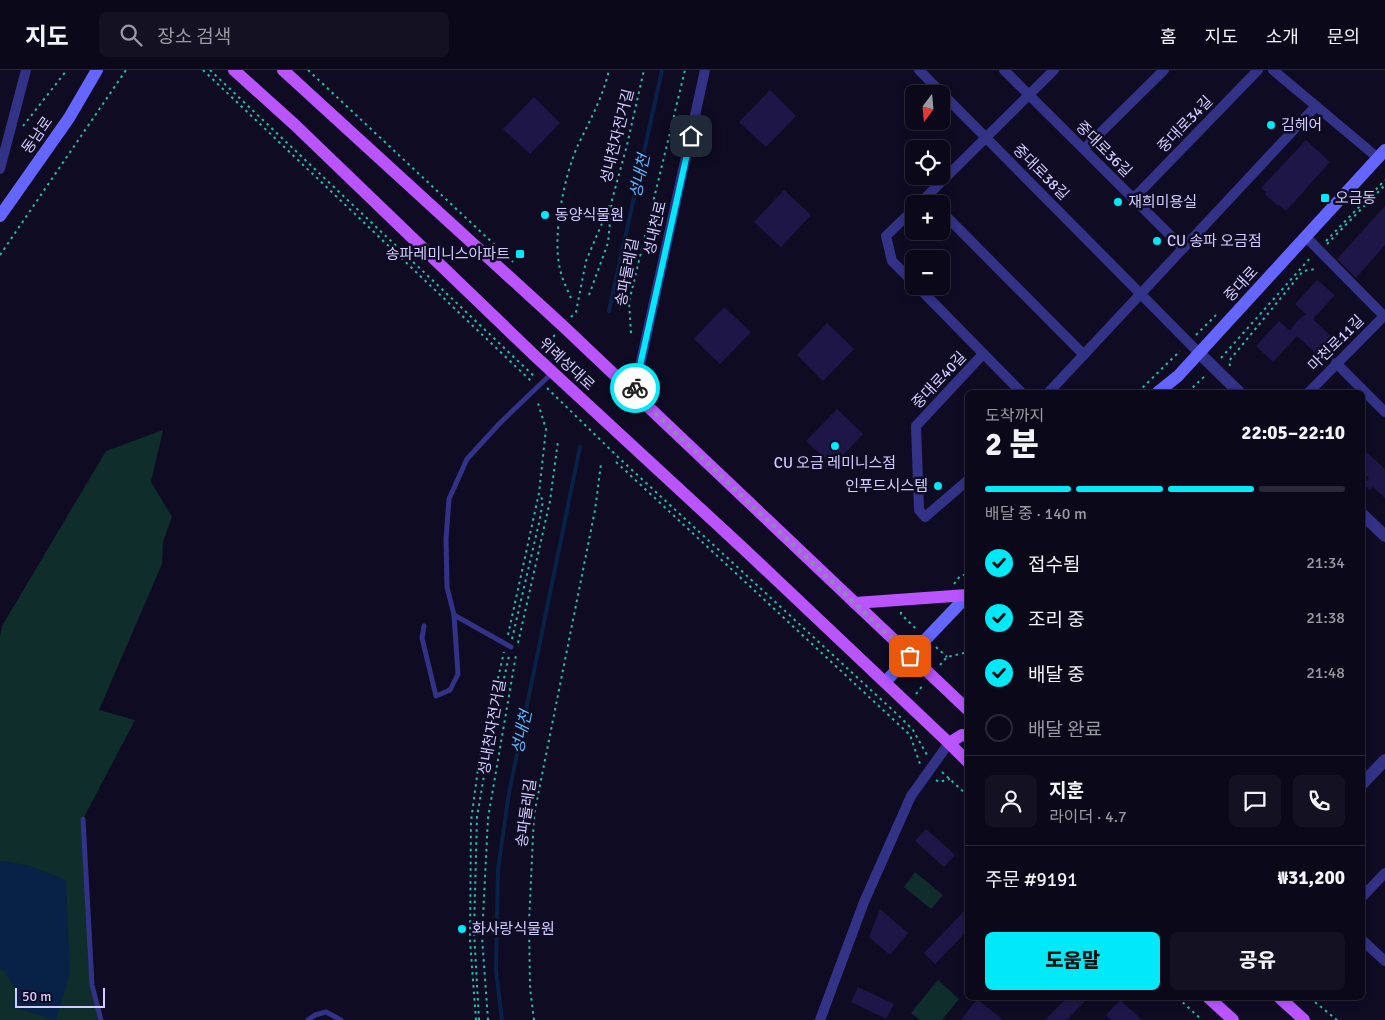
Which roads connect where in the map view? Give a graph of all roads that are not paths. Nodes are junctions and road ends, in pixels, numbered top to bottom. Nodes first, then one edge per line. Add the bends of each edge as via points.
1 (26, 70) edge
2 (98, 70) edge
3 (234, 70) edge
4 (283, 70) edge
5 (705, 70) edge
6 (919, 70) edge
7 (1004, 70) edge
8 (1054, 70) edge
9 (1164, 70) edge
10 (1258, 70) edge
11 (1273, 70) edge
12 (1029, 95) junction
13 (1316, 106) junction
14 (986, 138) junction
15 (1084, 149) junction
16 (1381, 154) edge
17 (0, 169) edge
18 (933, 195) edge
19 (1133, 199) junction
20 (0, 216) edge
21 (905, 218) edge
22 (950, 220) edge
23 (1306, 238) junction
24 (1183, 248) junction
25 (905, 274) edge
26 (1141, 294) junction
27 (926, 295) edge
28 (1385, 316) edge
29 (1199, 353) junction
30 (983, 354) junction
31 (1084, 355) junction
32 (1336, 363) junction
33 (552, 372) junction
34 (1019, 390) edge
35 (1051, 390) edge
36 (1160, 390) edge
37 (1237, 390) edge
38 (1310, 390) edge
39 (1363, 390) edge
40 (1365, 392) edge
41 (634, 393) junction
42 (1385, 412) edge
43 (965, 483) edge
44 (1365, 517) edge
45 (1385, 536) edge
46 (965, 595) edge
47 (965, 597) edge
48 (855, 603) junction
49 (454, 615) junction
50 (424, 626) dead end
51 (508, 646) road end
52 (910, 656) junction
53 (885, 682) junction
54 (965, 707) edge
55 (965, 736) edge
56 (949, 742) junction
57 (965, 759) edge
58 (1385, 760) edge
59 (1365, 781) edge
60 (84, 819) dead end
61 (1385, 873) edge
62 (1365, 894) edge
63 (1365, 943) edge
64 (1385, 961) edge
65 (1212, 1000) edge
66 (1282, 1000) edge
67 (101, 1020) edge
68 (308, 1020) edge
69 (341, 1020) edge
70 (820, 1020) edge
71 (1233, 1020) edge
72 (1304, 1020) edge

1 - 17 street
2 - 20 main road, 동남로 via 69,118
3 - 33 main road, 위례성대로
4 - 41 main road, 위례성대로 via 567,319
5 - 41 street, 성내천로
6 - 14 street, 중대로38길
7 - 12 street, 중대로36길
8 - 12 street
9 - 15 street
10 - 19 street, 중대로34길
11 - 13 street
12 - 14 street
12 - 15 street, 중대로36길
13 - 16 street
13 - 24 street
14 - 18 street
14 - 26 street, 중대로38길
15 - 19 street, 중대로36길
16 - 23 main road, 중대로
19 - 24 street, 중대로36길
21 - 25 street via 886,236 892,261
22 - 31 street
23 - 28 street via 1321,248
23 - 29 main road, 중대로
24 - 26 street
26 - 29 street, 중대로38길
26 - 31 street
27 - 30 street, 중대로40길
28 - 32 street, 마천로11길
29 - 36 main road, 중대로
29 - 37 street
30 - 34 street, 중대로40길
30 - 43 street, 중대로40길 via 916,426 918,510 926,517
31 - 35 street
32 - 38 street, 마천로11길
32 - 39 street
33 - 49 lane via 467,459 449,499 447,587
33 - 53 main road, 위례성대로
40 - 42 street
41 - 48 main road, 위례성대로
44 - 45 street
46 - 48 main road
47 - 52 main road
48 - 52 main road, 위례성대로
49 - 50 lane via 458,674 450,690 436,696 422,638
49 - 51 lane
52 - 53 main road
52 - 54 main road, 위례성대로
53 - 56 main road, 위례성대로
55 - 56 main road
56 - 57 main road, 위례성대로
56 - 70 street via 910,796
58 - 59 street
60 - 67 lane via 92,985
61 - 62 street
63 - 64 street
65 - 71 main road
66 - 72 main road
68 - 69 lane via 326,1012

